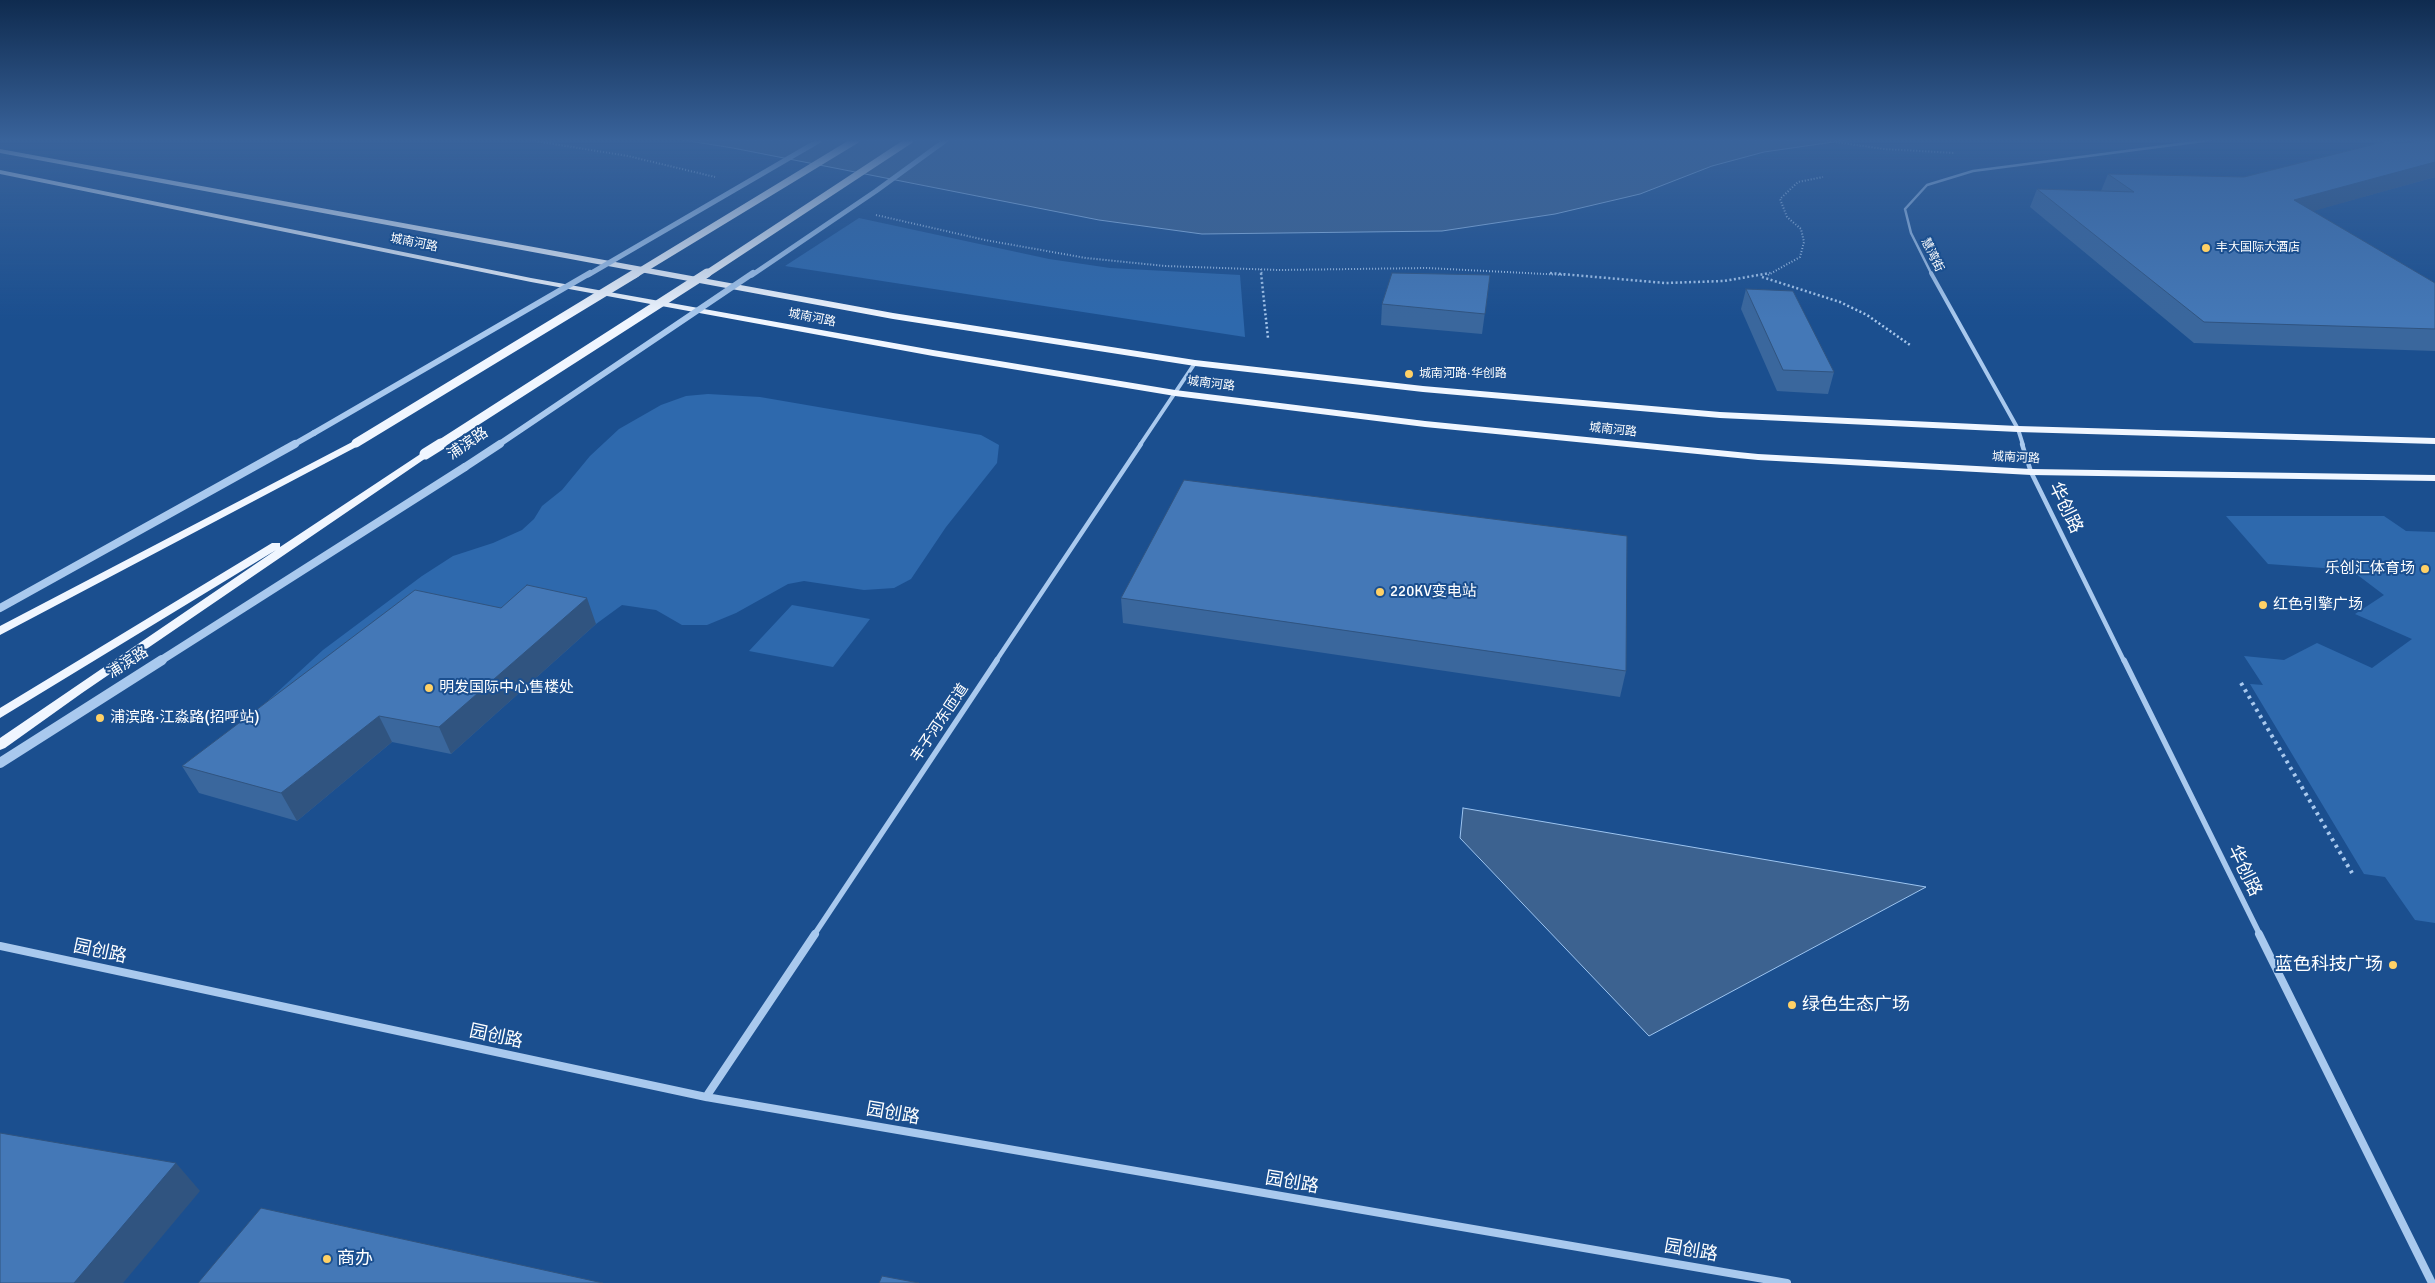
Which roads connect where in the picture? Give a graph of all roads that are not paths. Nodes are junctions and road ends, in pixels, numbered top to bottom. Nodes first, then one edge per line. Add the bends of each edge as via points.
1 (137, 200) edge
2 (263, 200) edge
3 (717, 200) edge
4 (757, 200) edge
5 (821, 200) edge
6 (863, 200) edge
7 (1913, 200) edge
8 (1195, 363) junction
9 (1175, 393) junction
10 (2018, 429) junction
11 (2435, 441) edge
12 (425, 454) junction
13 (2031, 472) junction
14 (2435, 478) edge
15 (0, 608) edge
16 (0, 631) edge
17 (0, 714) edge
18 (0, 745) edge
19 (0, 763) edge
20 (0, 946) edge
21 (706, 1098) junction
22 (1787, 1283) edge
23 (2432, 1283) edge

1 - 9 main road, 城南河路 via 531,280
2 - 8 main road, 城南河路 via 884,315
3 - 15 street, bridge via 314,433
4 - 16 main road, bridge via 356,443
5 - 12 main road, 浦滨路, bridge
6 - 19 street, 浦滨路, bridge via 465,466
7 - 10 street, 慧湾街 via 1905,209 1911,233
8 - 9 street, 丰子河东匝道
8 - 10 main road, 城南河路 via 1601,406
9 - 13 main road, 城南河路 via 1425,424 1748,456
9 - 21 street, 丰子河东匝道
10 - 11 main road, 城南河路
10 - 13 street, 华创路
12 - 17 main road, 浦滨路
12 - 18 main road
13 - 14 main road, 城南河路
13 - 23 street, 华创路
20 - 21 street, 园创路
21 - 22 street, 园创路

